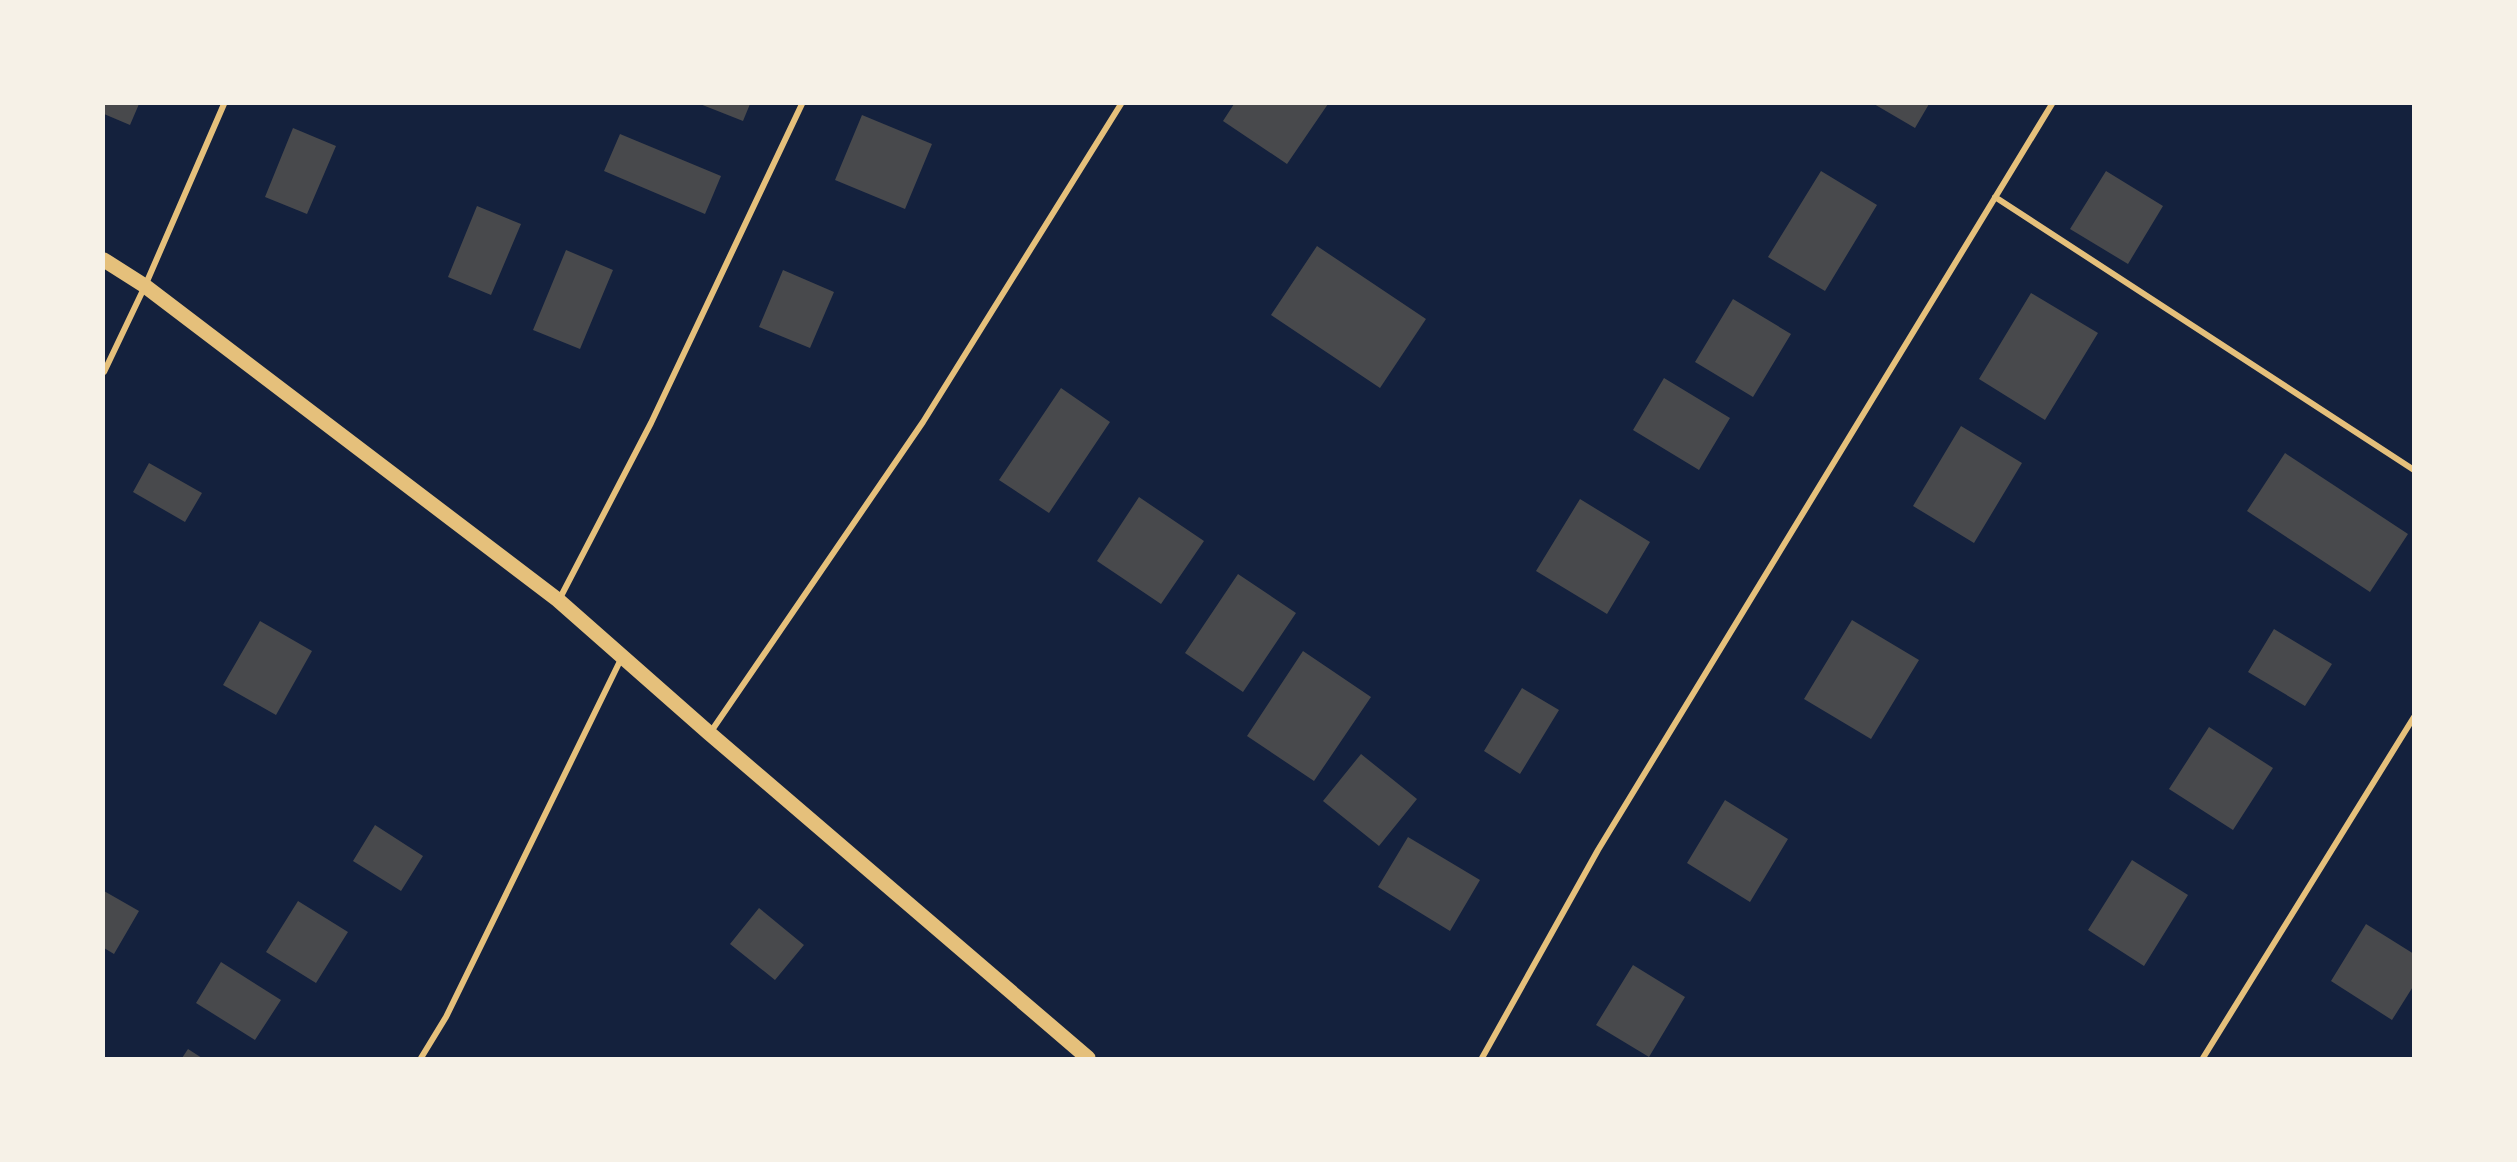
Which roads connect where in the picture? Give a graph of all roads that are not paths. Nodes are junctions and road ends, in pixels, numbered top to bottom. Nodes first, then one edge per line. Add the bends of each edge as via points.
1 (224, 104) edge
2 (802, 104) edge
3 (1121, 104) edge
4 (2052, 104) edge
5 (1995, 197) junction
6 (104, 260) edge
7 (145, 286) junction
8 (104, 372) edge
9 (2414, 470) edge
10 (558, 600) junction
11 (622, 656) junction
12 (2414, 717) edge
13 (709, 733) junction
14 (421, 1059) edge
15 (1088, 1059) edge
16 (1482, 1059) edge
17 (2203, 1059) edge

1 - 7 street
2 - 10 street via 651,423
3 - 13 street via 923,422
4 - 5 street
5 - 9 street
5 - 16 street via 1598,850
6 - 7 main road
7 - 8 street
7 - 10 main road
10 - 11 main road
11 - 13 main road
11 - 14 street via 446,1017
12 - 17 street
13 - 15 main road

